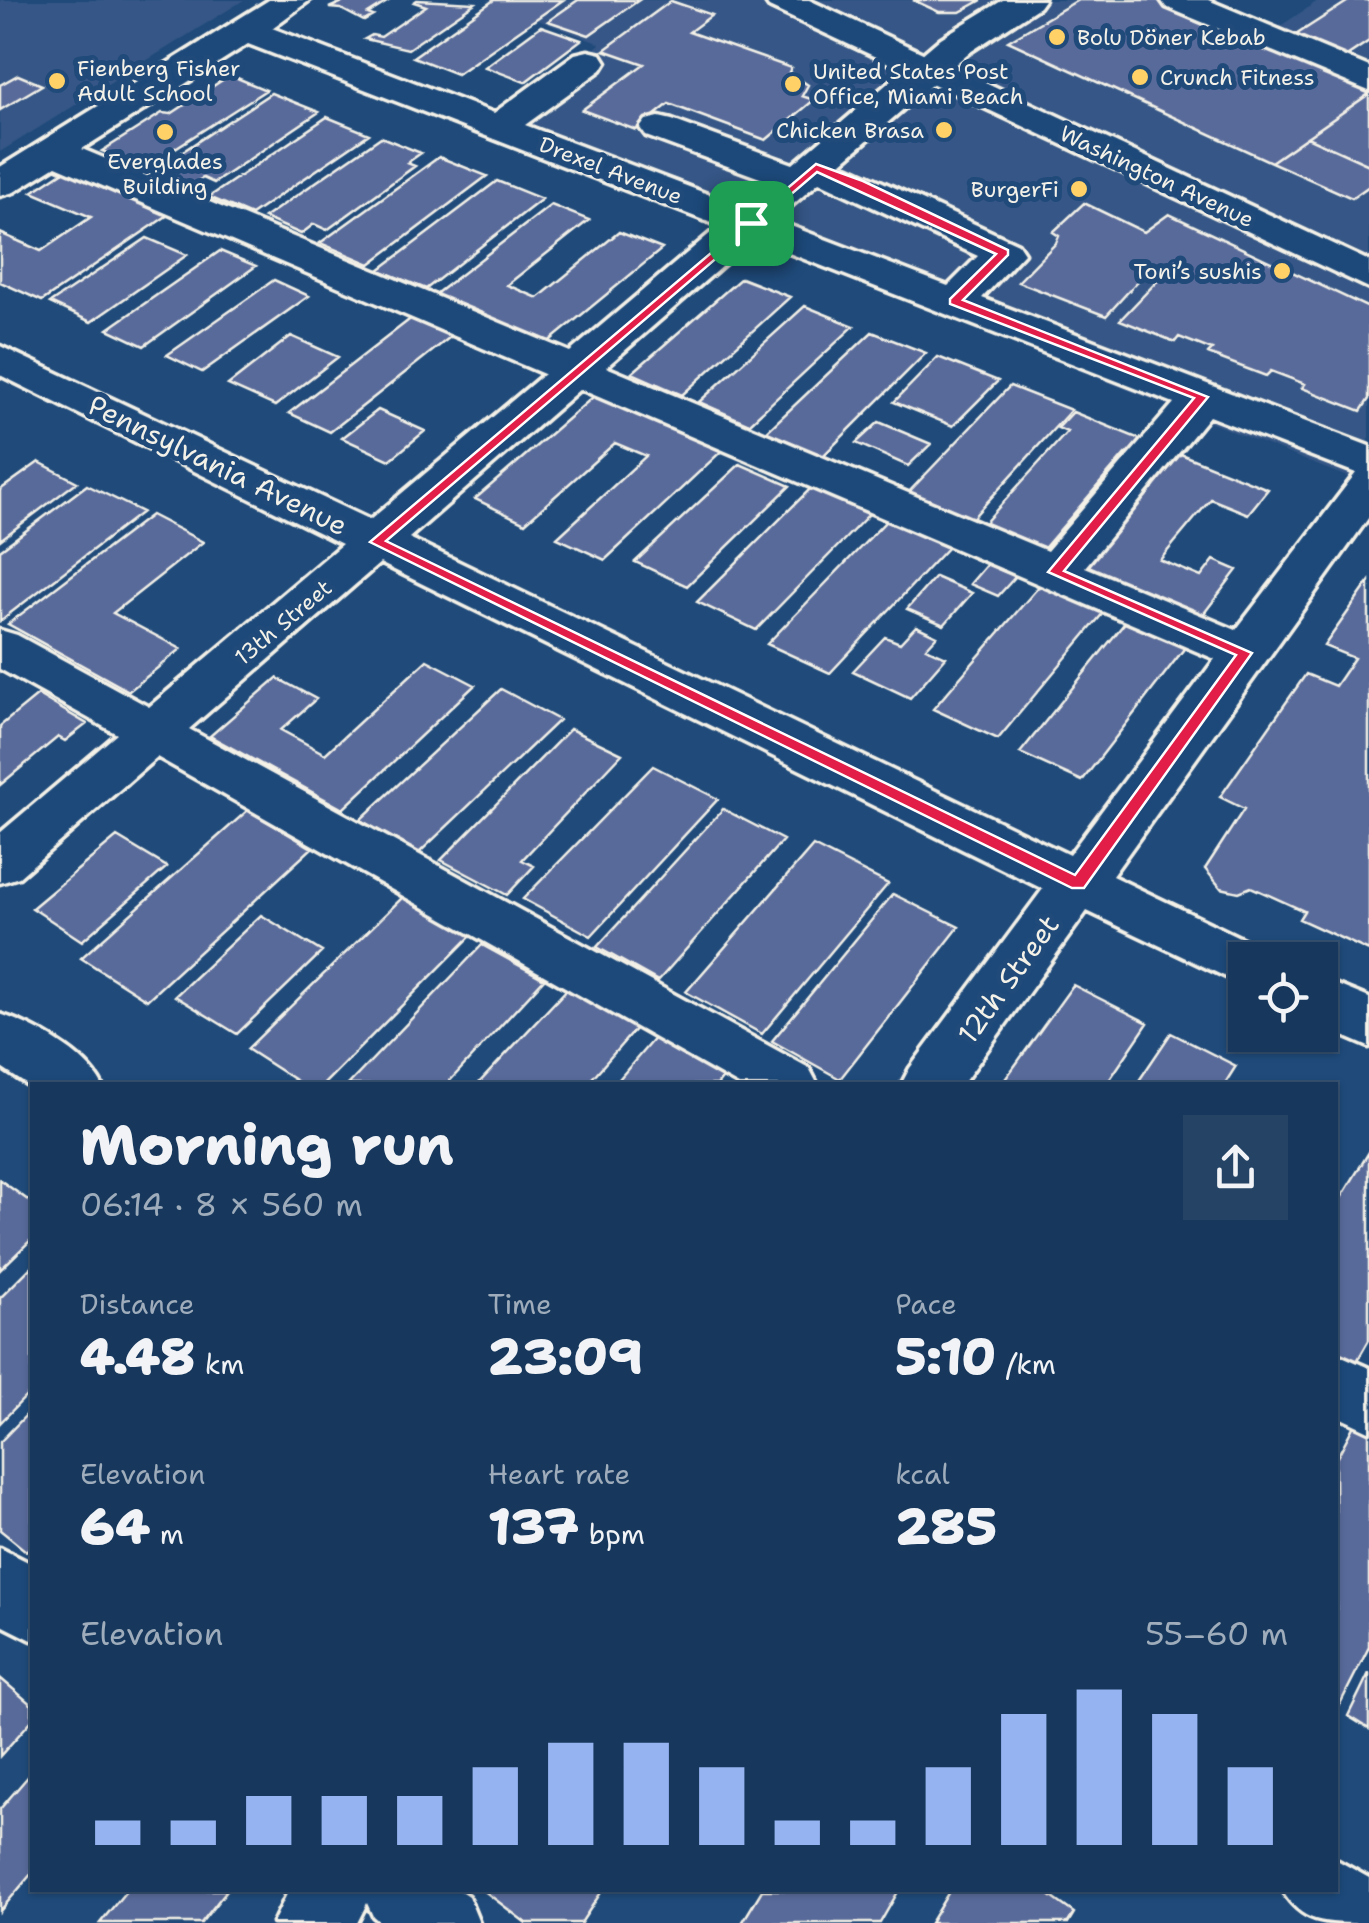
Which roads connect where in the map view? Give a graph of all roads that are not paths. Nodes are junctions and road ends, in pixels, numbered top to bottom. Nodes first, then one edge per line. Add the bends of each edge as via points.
1 (293, 0) edge
2 (781, 0) edge
3 (853, 0) edge
4 (1027, 0) edge
5 (1178, 0) edge
6 (244, 30) junction
7 (941, 58) junction
8 (588, 62) dead end
9 (1369, 80) edge
10 (498, 127) junction
11 (660, 128) dead end
12 (18, 168) edge
13 (808, 173) junction
14 (1298, 204) dead end
15 (751, 223) junction
16 (1369, 276) edge
17 (955, 302) junction
18 (0, 359) edge
19 (579, 370) junction
20 (1202, 397) junction
21 (1369, 462) edge
22 (1369, 484) edge
23 (376, 542) junction
24 (1055, 572) junction
25 (0, 647) edge
26 (1245, 653) junction
27 (154, 732) junction
28 (0, 863) edge
29 (1078, 884) junction
30 (1228, 956) edge
31 (1338, 1009) edge
32 (1369, 1024) edge
33 (0, 1037) edge
34 (68, 1082) edge
35 (784, 1082) edge
36 (932, 1082) edge
37 (1338, 1384) edge
38 (1369, 1401) edge
39 (0, 1581) edge
40 (30, 1604) edge
41 (334, 1892) edge
42 (402, 1892) edge
43 (1323, 1892) edge
44 (1369, 1922) edge
45 (311, 1923) edge
46 (441, 1923) edge

1 - 6 street
2 - 7 street, Washington Avenue
3 - 7 street, Washington Avenue
4 - 7 street, 13th Street
5 - 9 street
6 - 10 street, Drexel Avenue
6 - 12 street
7 - 13 street, 13th Street
7 - 14 street, Washington Avenue
7 - 16 street, Washington Avenue
8 - 10 street
10 - 15 street, Drexel Avenue
11 - 13 street
12 - 19 street
13 - 15 street, 13th Street
13 - 17 street via 859,183 1004,253
15 - 17 street, Drexel Avenue
15 - 19 street, 13th Street
17 - 20 street, Drexel Avenue
18 - 23 street, Pennsylvania Avenue
19 - 23 street, 13th Street
19 - 24 street
20 - 21 street, Drexel Avenue
20 - 24 street
22 - 26 street, 12th Street
23 - 27 street, 13th Street
23 - 29 street, Pennsylvania Avenue
24 - 26 street
25 - 27 street
26 - 29 street, 12th Street
27 - 28 street, 13th Street
27 - 35 street
29 - 30 street, Pennsylvania Avenue
29 - 36 street, 12th Street
31 - 32 street
33 - 34 street
37 - 38 street
39 - 40 street
41 - 45 street
42 - 46 street
43 - 44 street

